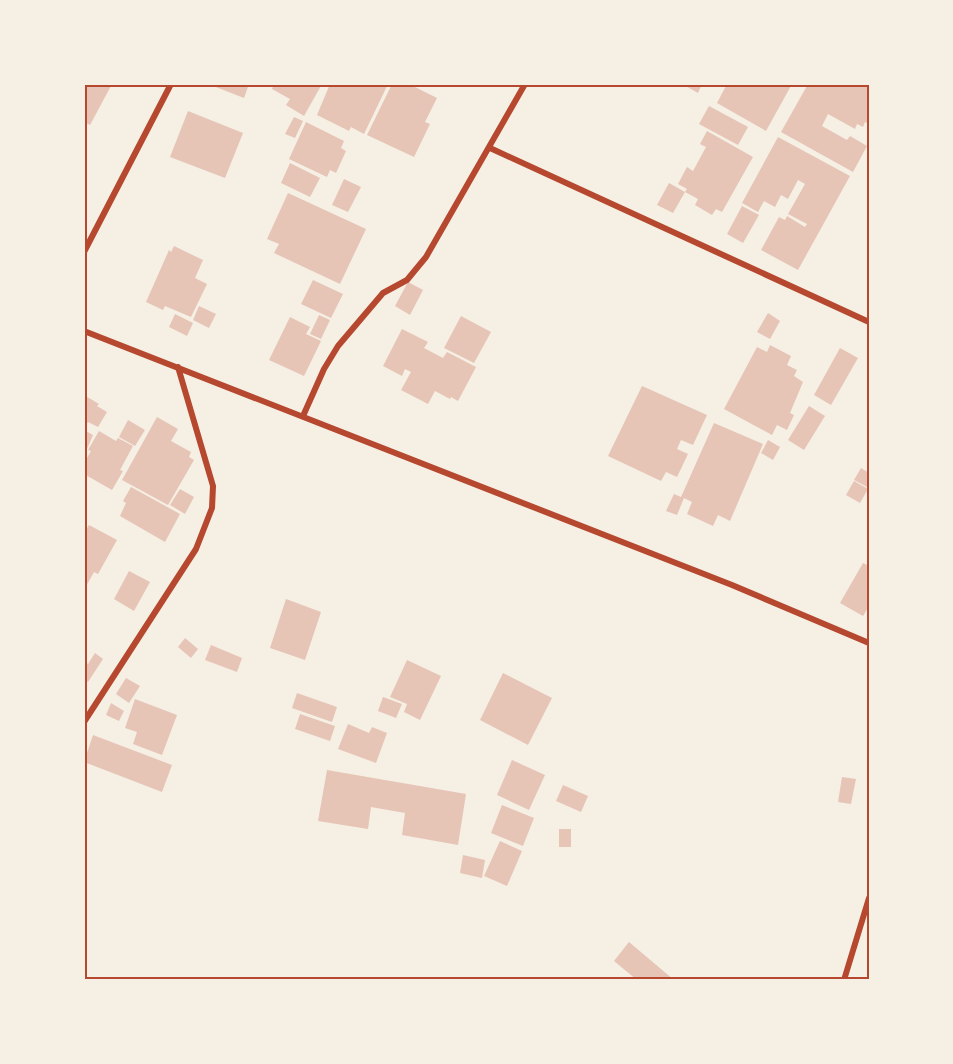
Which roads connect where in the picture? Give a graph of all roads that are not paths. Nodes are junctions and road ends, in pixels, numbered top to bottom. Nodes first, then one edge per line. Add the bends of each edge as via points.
1 (171, 84) edge
2 (525, 84) edge
3 (490, 148) junction
4 (84, 252) edge
5 (869, 322) edge
6 (84, 330) edge
7 (178, 367) junction
8 (303, 416) junction
9 (869, 643) edge
10 (84, 722) edge
11 (869, 898) edge
12 (844, 980) edge

1 - 4 street
2 - 3 street
3 - 5 street
3 - 8 street via 426,257 406,280 383,293 338,346
6 - 7 street
7 - 8 street
7 - 10 street via 213,486 212,508 196,549
8 - 9 street
11 - 12 street

